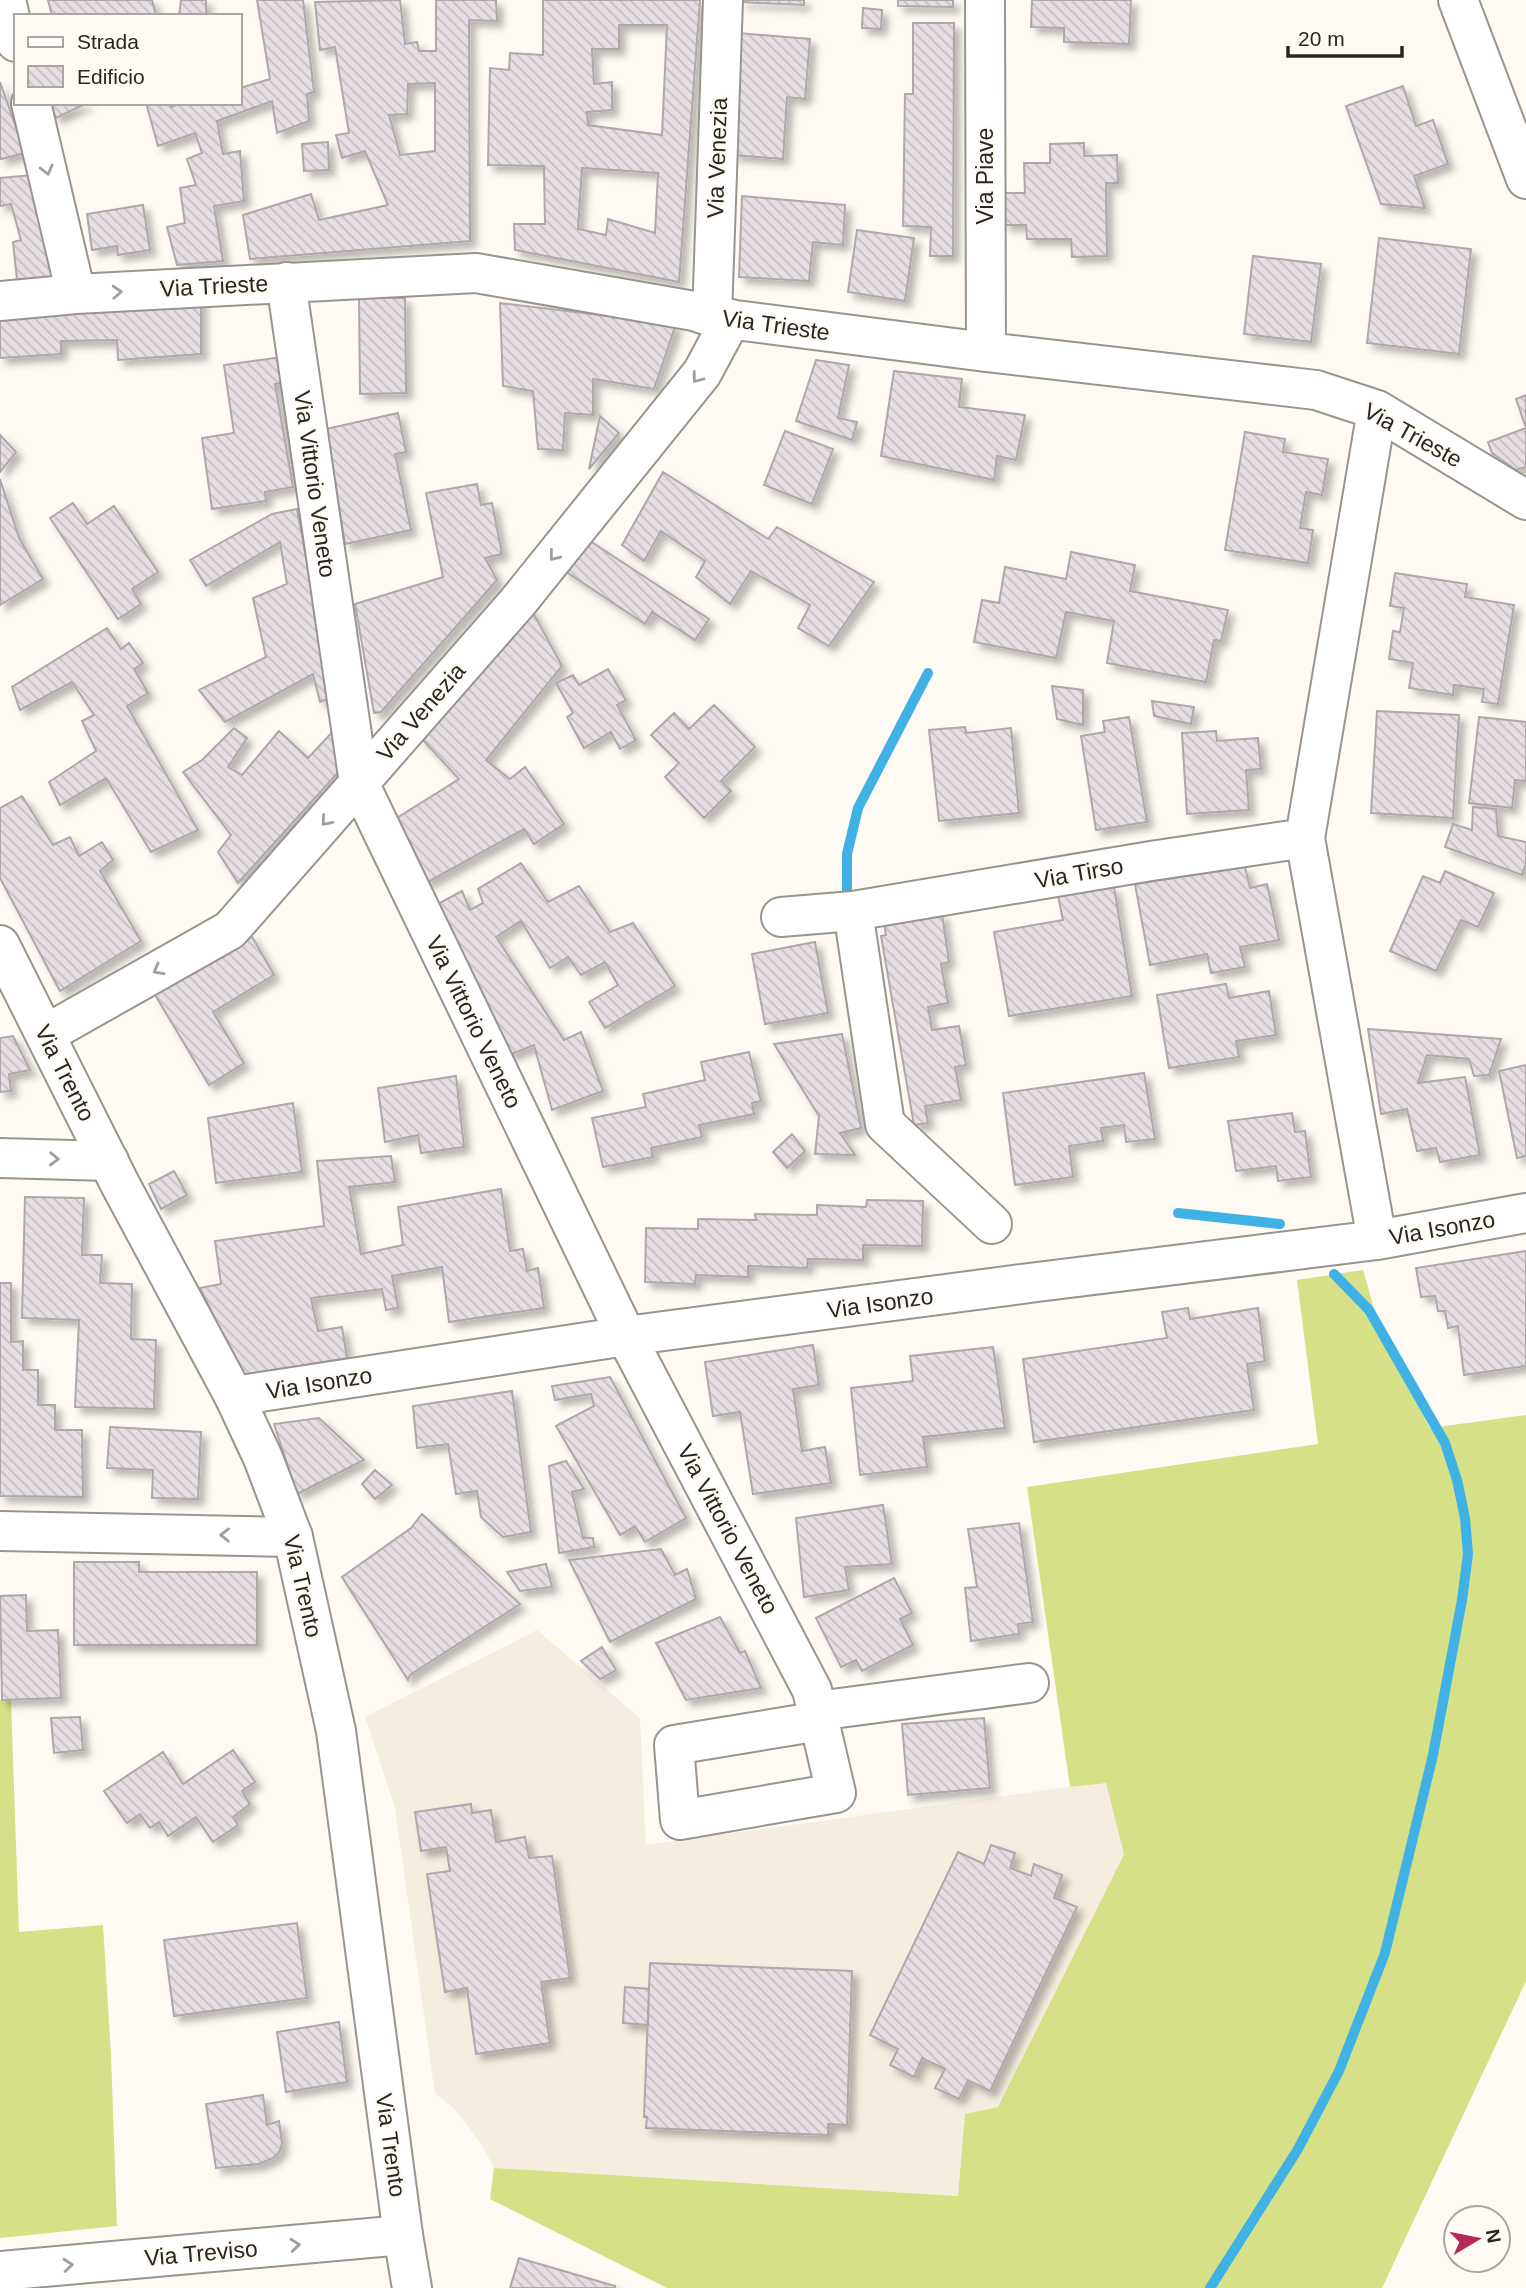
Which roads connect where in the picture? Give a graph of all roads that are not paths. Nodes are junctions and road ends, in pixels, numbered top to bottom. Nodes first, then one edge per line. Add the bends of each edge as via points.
1 (6, 0) edge
2 (723, 0) edge
3 (985, 0) edge
4 (1458, 0) edge
5 (14, 34) edge
6 (31, 105) edge
7 (1526, 179) edge
8 (286, 282) junction
9 (76, 294) junction
10 (0, 301) edge
11 (721, 318) junction
12 (985, 352) junction
13 (1377, 410) junction
14 (1526, 500) edge
15 (359, 783) junction
16 (1305, 838) junction
17 (853, 911) junction
18 (781, 917) dead end
19 (0, 945) edge
20 (46, 1034) junction
21 (0, 1158) edge
22 (109, 1161) junction
23 (1526, 1213) edge
24 (992, 1224) dead end
25 (1377, 1240) junction
26 (626, 1336) junction
27 (234, 1396) junction
28 (0, 1531) edge
29 (293, 1537) junction
30 (1029, 1683) dead end
31 (403, 2235) junction
32 (0, 2270) edge
33 (412, 2288) edge

1 - 5 street
2 - 11 street, Via Venezia
3 - 12 street, Via Piave
4 - 7 street
6 -> 9 street
9 -> 8 street, Via Trieste
8 - 11 street, Via Trieste via 476,274
8 - 15 street, Via Vittorio Veneto
9 - 10 street, Via Trieste
11 - 12 street, Via Trieste
11 -> 15 street, Via Venezia via 702,373 517,603
12 - 13 street, Via Trieste via 1316,390
13 - 14 street, Via Trieste
13 - 16 street
15 -> 20 street, Via Venezia via 230,930
15 - 26 street, Via Vittorio Veneto
16 - 17 street, Via Tirso
16 - 25 street
17 - 18 street, Via Tirso
17 - 24 street via 886,1124
19 - 20 street, Via Trento
20 - 22 street, Via Trento
21 -> 22 street
22 - 27 street, Via Trento
23 - 25 street, Via Isonzo
25 - 26 street, Via Isonzo
26 - 27 street, Via Isonzo
26 - 30 street, Via Vittorio Veneto via 812,1689 818,1716
27 - 29 street, Via Trento
29 -> 28 street
29 - 31 street, Via Trento via 336,1731
32 -> 31 street, Via Treviso
31 - 33 street, Via Trento

